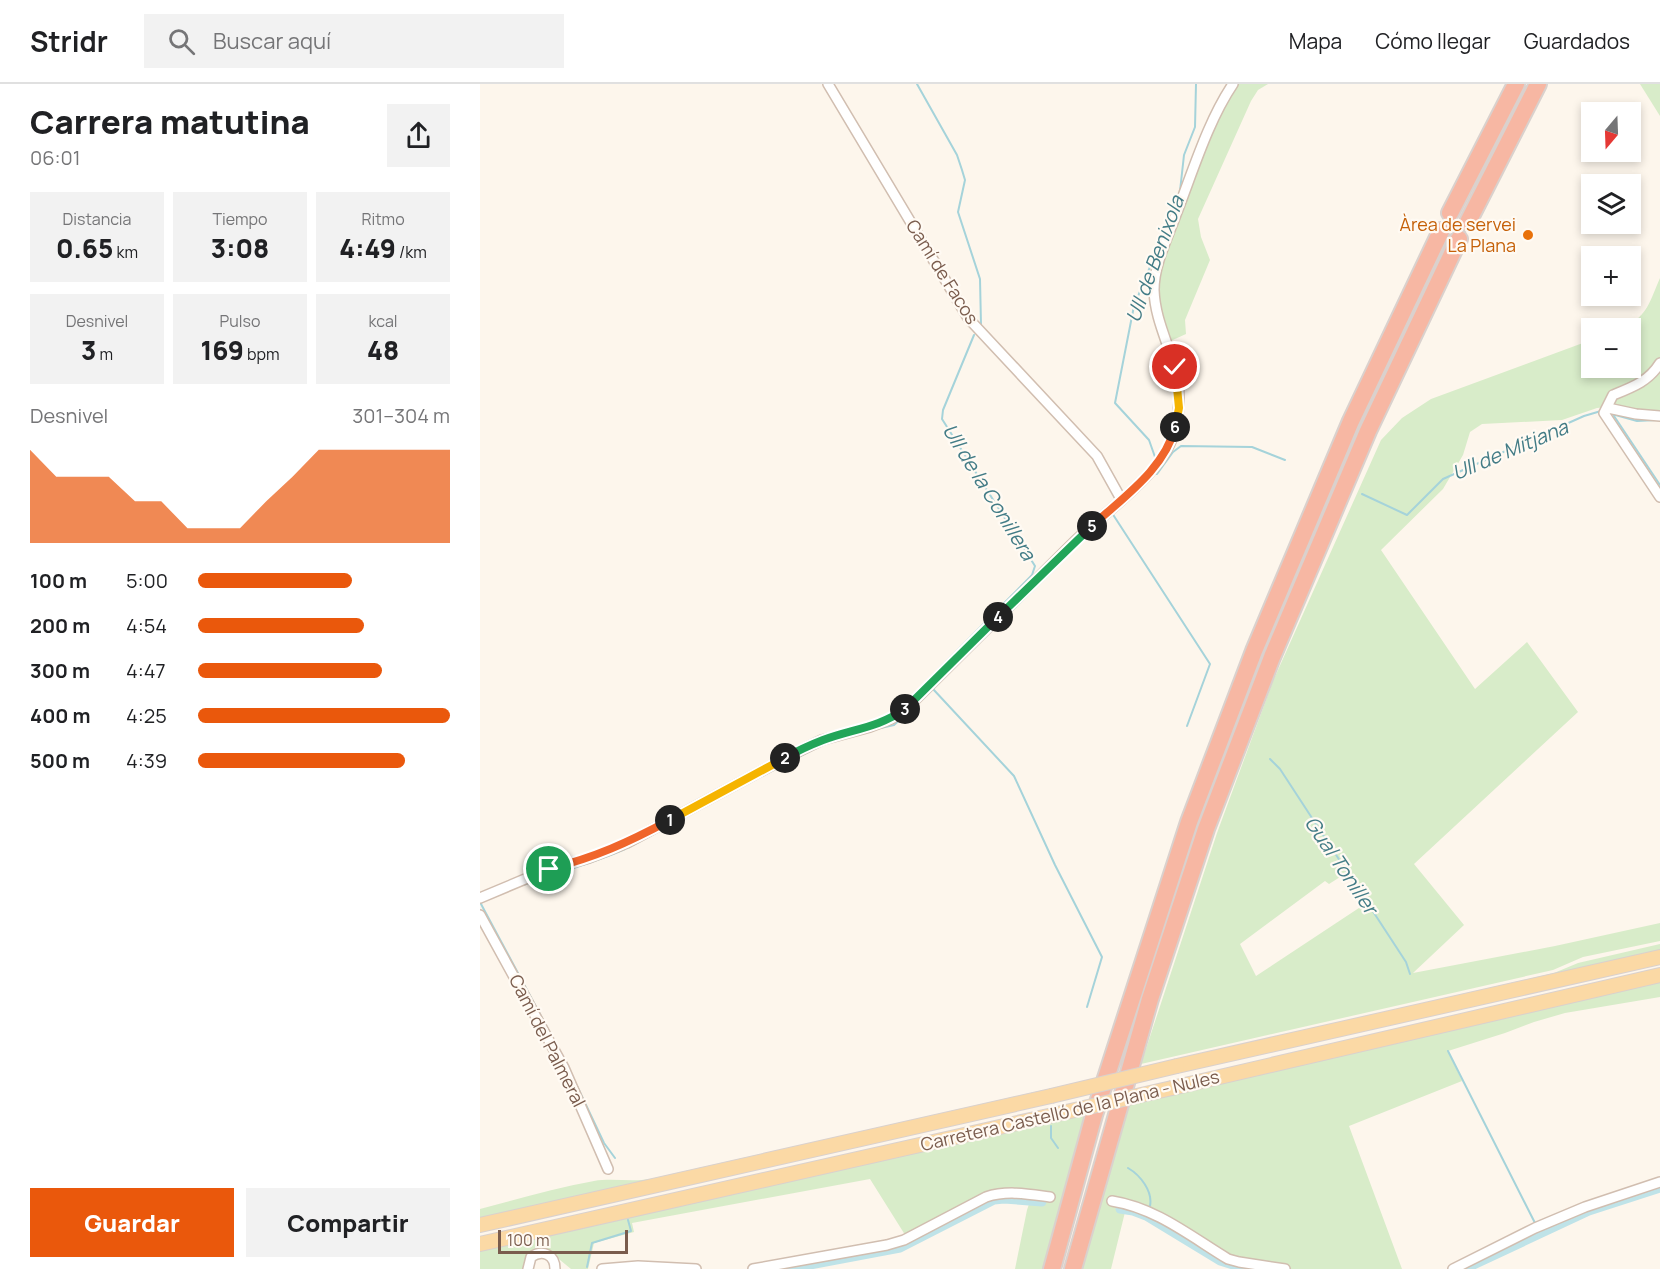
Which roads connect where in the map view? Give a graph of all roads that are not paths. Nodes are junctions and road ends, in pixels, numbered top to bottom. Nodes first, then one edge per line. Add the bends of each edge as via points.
1 (828, 84) edge
2 (1233, 84) edge
3 (1516, 84) edge
4 (1538, 84) edge
5 (1450, 213) dead end
6 (1468, 222) dead end
7 (1442, 231) dead end
8 (1459, 240) dead end
9 (1660, 363) edge
10 (1608, 408) junction
11 (1660, 416) edge
12 (1660, 498) edge
13 (1121, 499) junction
14 (480, 898) edge
15 (480, 915) edge
16 (1660, 957) edge
17 (1660, 975) edge
18 (608, 1169) dead end
19 (1660, 1182) edge
20 (1050, 1197) dead end
21 (1112, 1201) dead end
22 (480, 1225) edge
23 (480, 1244) edge
24 (554, 1265) edge
25 (528, 1269) edge
26 (566, 1269) edge
27 (602, 1269) edge
28 (696, 1269) edge
29 (753, 1269) edge
30 (1052, 1269) edge
31 (1073, 1269) edge
32 (1285, 1269) edge
33 (1452, 1269) edge

1 - 13 street, Camí de Facos via 968,318 1097,456
2 - 13 street via 1197,158 1156,274 1154,291 1159,323 1177,376 1179,408 1173,437 1151,471
3 - 5 highway
4 - 6 highway
7 - 30 highway via 1351,421 1254,651 1189,822 1094,1115
8 - 31 highway via 1368,431 1272,657 1206,829 1143,1021
9 - 10 street via 1639,385 1613,395
10 - 11 street
10 - 12 street via 1604,413
13 - 14 street via 891,719 822,740 627,843
15 - 18 street, Camí del Palmeral via 564,1068
16 - 22 main road, Carretera Castelló de la Plana - Nules, bridge
17 - 23 main road, Carretera Castelló de la Plana - Nules, bridge
19 - 33 street via 1585,1207
20 - 29 street via 998,1193 904,1240
21 - 32 street via 1151,1212 1228,1258
24 - 25 street via 548,1254 539,1253 531,1257
24 - 26 street
27 - 28 street

